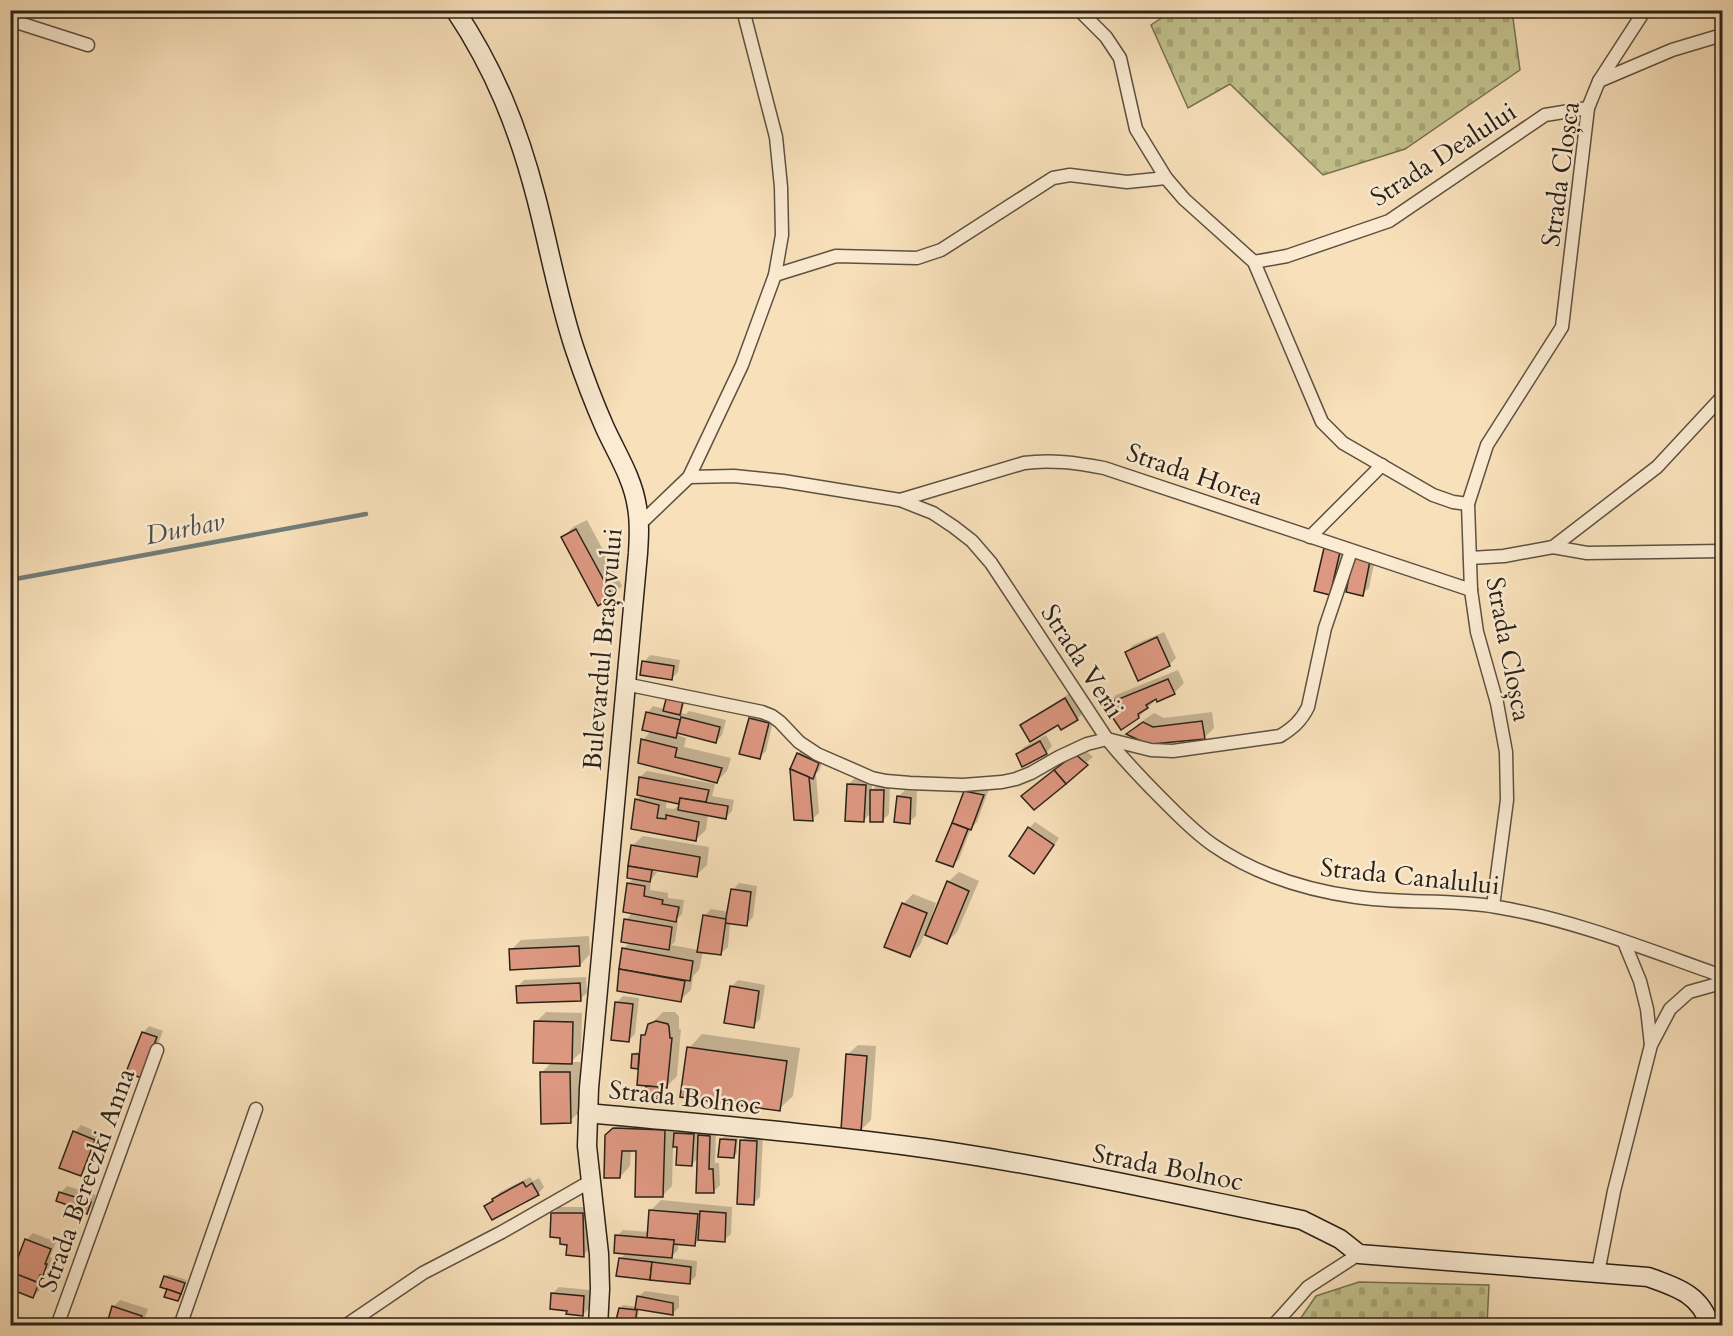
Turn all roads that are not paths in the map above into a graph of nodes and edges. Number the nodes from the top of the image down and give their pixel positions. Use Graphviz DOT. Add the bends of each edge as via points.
graph roads {
  1 [pos="455,10"];
  2 [pos="743,10"];
  3 [pos="1079,10"];
  4 [pos="1647,10"];
  5 [pos="10,20"];
  6 [pos="1722,35"];
  7 [pos="88,45"];
  8 [pos="1599,81"];
  9 [pos="1588,108"];
  10 [pos="1166,178"];
  11 [pos="1254,262"];
  12 [pos="775,275"];
  13 [pos="1722,397"];
  14 [pos="1382,465"];
  15 [pos="689,477"];
  16 [pos="900,500"];
  17 [pos="1468,504"];
  18 [pos="640,524"];
  19 [pos="1310,537"];
  20 [pos="1553,547"];
  21 [pos="1351,550"];
  22 [pos="1722,551"];
  23 [pos="1470,558"];
  24 [pos="1471,590"];
  25 [pos="625,684"];
  26 [pos="1107,739"];
  27 [pos="1493,906"];
  28 [pos="1624,942"];
  29 [pos="1722,976"];
  30 [pos="1722,985"];
  31 [pos="1651,1045"];
  32 [pos="157,1050"];
  33 [pos="256,1109"];
  34 [pos="588,1113"];
  35 [pos="591,1181"];
  36 [pos="1359,1254"];
  37 [pos="1598,1273"];
  38 [pos="57,1326"];
  39 [pos="180,1326"];
  40 [pos="345,1326"];
  41 [pos="598,1326"];
  42 [pos="1273,1326"];
  43 [pos="1710,1326"];
  1 -- 18 [label="main road, Bulevardul Brașovului" via="491,70 509,112 536,198 573,344 632,486"];
  2 -- 12 [label="street" via="776,137 782,235"];
  3 -- 10 [label="street" via="1120,58 1136,129"];
  4 -- 8 [label="street, Strada Cloșca"];
  5 -- 7 [label="street"];
  6 -- 8 [label="street" via="1672,50"];
  8 -- 9 [label="street, Strada Cloșca"];
  9 -- 11 [label="street, Strada Dealului" via="1545,114 1389,220 1287,256"];
  9 -- 17 [label="street, Strada Cloșca" via="1562,327 1487,445"];
  10 -- 11 [label="street"];
  10 -- 12 [label="street" via="1127,182 1070,175 1053,178 941,250 917,258 836,256"];
  11 -- 14 [label="street" via="1322,422 1342,443"];
  12 -- 15 [label="street" via="742,365"];
  13 -- 20 [label="street" via="1657,467"];
  14 -- 17 [label="street" via="1433,495"];
  14 -- 19 [label="street"];
  15 -- 16 [label="street, Strada Verii" via="783,480"];
  15 -- 18 [label="street"];
  16 -- 19 [label="street, Strada Horea" via="1024,463 1066,461 1104,468"];
  16 -- 26 [label="street, Strada Verii" via="933,513 954,527 991,562"];
  17 -- 23 [label="street, Strada Cloșca"];
  18 -- 25 [label="main road, Bulevardul Brașovului"];
  19 -- 21 [label="street, Strada Horea"];
  20 -- 22 [label="street" via="1587,554"];
  20 -- 23 [label="street"];
  21 -- 24 [label="street, Strada Horea"];
  21 -- 26 [label="street, Strada Verii" via="1325,628 1308,707 1292,728 1280,736 1173,750 1151,750"];
  23 -- 24 [label="street, Strada Cloșca"];
  24 -- 27 [label="street, Strada Cloșca" via="1477,632 1506,752 1507,800"];
  25 -- 26 [label="street" via="772,716 817,754 857,773 886,781 963,785 1002,782"];
  25 -- 34 [label="main road, Bulevardul Brașovului"];
  26 -- 27 [label="street, Strada Canalului" via="1180,817 1213,845 1260,872 1308,888 1358,898"];
  27 -- 28 [label="street, Strada Canalului" via="1539,914"];
  28 -- 29 [label="street, Strada Canalului"];
  28 -- 31 [label="street" via="1645,1000"];
  30 -- 31 [label="street" via="1689,992 1670,1009"];
  31 -- 37 [label="street"];
  32 -- 38 [label="street, Strada Bereczki Anna"];
  33 -- 39 [label="street"];
  34 -- 35 [label="main road, Bulevardul Brașovului"];
  34 -- 36 [label="main road, Strada Bolnoc" via="931,1149 1039,1167 1302,1220 1340,1239"];
  35 -- 40 [label="street" via="423,1273"];
  35 -- 41 [label="main road, Bulevardul Brașovului" via="599,1254"];
  36 -- 37 [label="main road"];
  36 -- 42 [label="street" via="1308,1287"];
  37 -- 43 [label="main road" via="1648,1276 1679,1288 1694,1298"];
}
